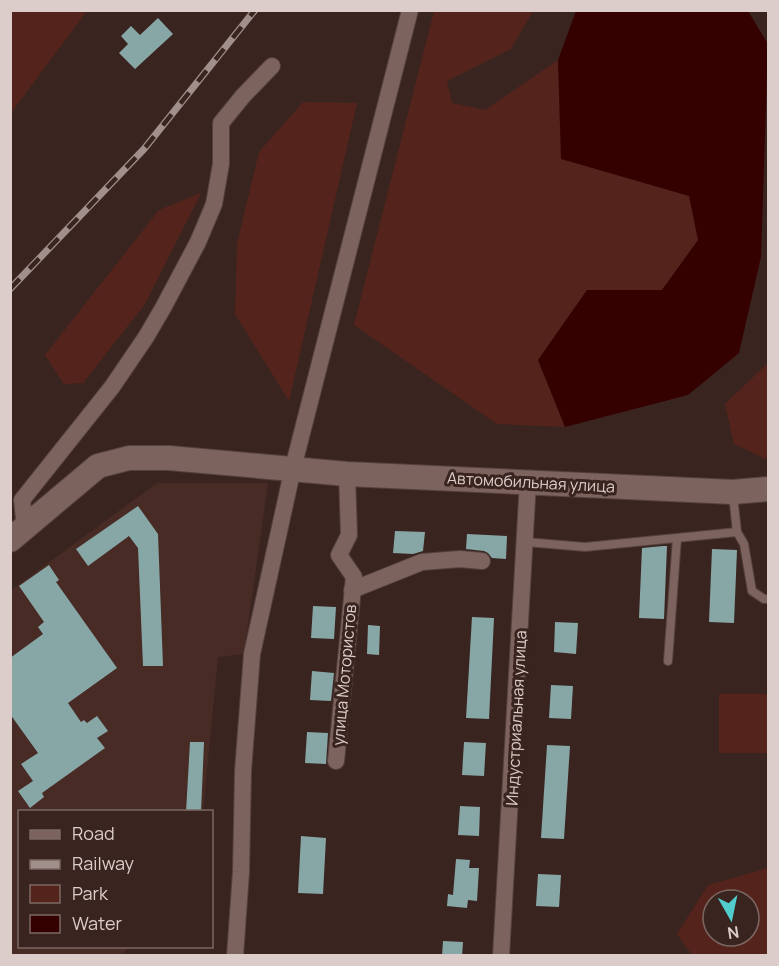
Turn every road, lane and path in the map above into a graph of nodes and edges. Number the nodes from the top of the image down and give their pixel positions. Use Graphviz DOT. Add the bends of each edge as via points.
graph roads {
  1 [pos="410,10"];
  2 [pos="272,66"];
  3 [pos="293,468"];
  4 [pos="347,474"];
  5 [pos="528,481"];
  6 [pos="768,489"];
  7 [pos="733,492"];
  8 [pos="736,532"];
  9 [pos="18,534"];
  10 [pos="677,538"];
  11 [pos="526,543"];
  12 [pos="482,561"];
  13 [pos="352,590"];
  14 [pos="768,599"];
  15 [pos="668,661"];
  16 [pos="336,760"];
  17 [pos="235,956"];
  18 [pos="501,956"];
  1 -- 3 [label="street"];
  2 -- 9 [label="street" via="221,123 221,164 214,204 198,242 146,337 112,387 22,500"];
  3 -- 4 [label="street, Автомобильная улица"];
  3 -- 9 [label="street, Автомобильная улица" via="129,458 98,466"];
  3 -- 17 [label="street" via="252,654"];
  4 -- 5 [label="street, Автомобильная улица"];
  4 -- 13 [label="street, улица Мотористов" via="349,534 339,555 354,577"];
  5 -- 7 [label="street, Автомобильная улица"];
  5 -- 11 [label="street, Индустриальная улица"];
  6 -- 7 [label="street, Автомобильная улица"];
  7 -- 8 [label="lane"];
  8 -- 10 [label="lane"];
  8 -- 14 [label="lane" via="744,544 752,591"];
  10 -- 11 [label="lane" via="585,547"];
  10 -- 15 [label="lane"];
  11 -- 18 [label="street, Индустриальная улица"];
  12 -- 13 [label="street, улица Мотористов" via="422,562"];
  13 -- 16 [label="street, улица Мотористов"];
}
